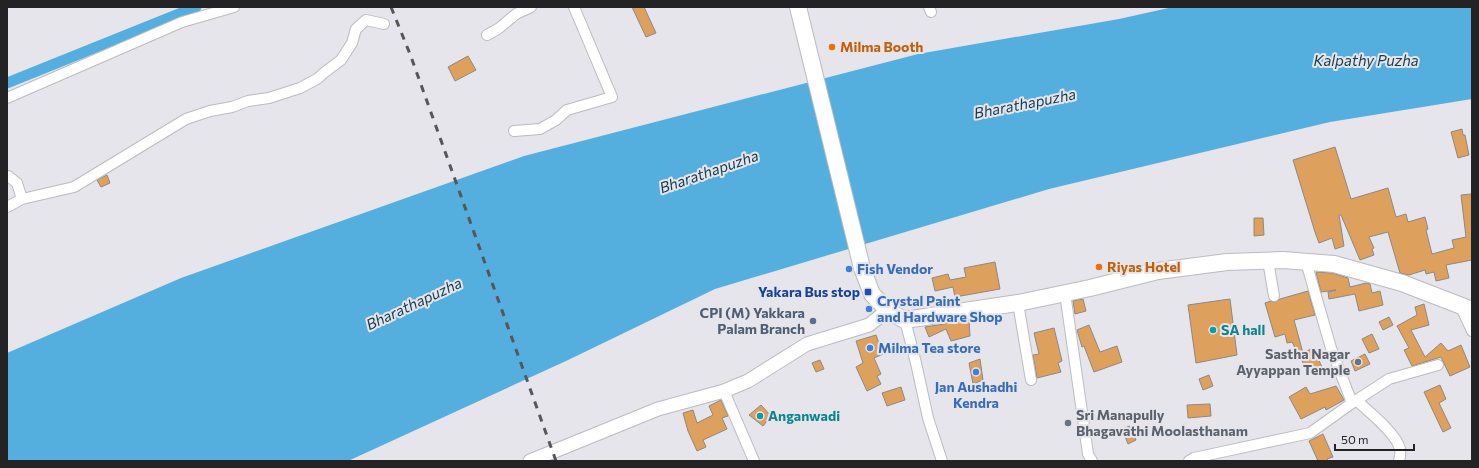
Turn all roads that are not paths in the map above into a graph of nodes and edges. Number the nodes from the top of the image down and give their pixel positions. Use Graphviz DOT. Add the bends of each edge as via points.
graph roads {
  1 [pos="234,7"];
  2 [pos="531,7"];
  3 [pos="574,7"];
  4 [pos="798,7"];
  5 [pos="384,24"];
  6 [pos="487,35"];
  7 [pos="7,98"];
  8 [pos="514,131"];
  9 [pos="8,176"];
  10 [pos="22,199"];
  11 [pos="7,207"];
  12 [pos="1268,261"];
  13 [pos="1306,262"];
  14 [pos="1066,293"];
  15 [pos="1274,296"];
  16 [pos="1018,303"];
  17 [pos="1466,307"];
  18 [pos="888,310"];
  19 [pos="904,320"];
  20 [pos="1472,331"];
  21 [pos="1438,364"];
  22 [pos="1031,380"];
  23 [pos="724,391"];
  24 [pos="1354,402"];
  25 [pos="530,461"];
  26 [pos="754,461"];
  27 [pos="942,461"];
  28 [pos="1092,461"];
  29 [pos="1189,461"];
  30 [pos="1399,461"];
  1 -- 7 [label="street" via="182,22"];
  2 -- 6 [label="street" via="516,14 498,30"];
  3 -- 8 [label="street" via="612,97 567,110 540,129"];
  4 -- 18 [label="main road" via="862,268 872,294"];
  5 -- 10 [label="street" via="366,20 356,30 352,43 341,60 317,79 300,88 270,98 248,101 232,108 210,110 186,119 74,187"];
  9 -- 10 [label="street" via="17,184"];
  10 -- 11 [label="street"];
  12 -- 13 [label="main road"];
  12 -- 14 [label="main road" via="1227,262 1158,271"];
  12 -- 15 [label="street"];
  13 -- 17 [label="main road" via="1334,264 1402,283"];
  13 -- 24 [label="street" via="1331,348"];
  14 -- 16 [label="main road"];
  14 -- 28 [label="street" via="1088,454"];
  16 -- 19 [label="main road"];
  16 -- 22 [label="street"];
  17 -- 20 [label="street"];
  18 -- 19 [label="main road"];
  18 -- 23 [label="street" via="868,325 807,344 748,381"];
  19 -- 27 [label="street" via="928,418"];
  21 -- 24 [label="street" via="1389,379"];
  23 -- 25 [label="street" via="658,409"];
  23 -- 26 [label="street"];
  24 -- 29 [label="street" via="1310,433"];
  24 -- 30 [label="street" via="1376,418 1393,437 1400,448"];
}
